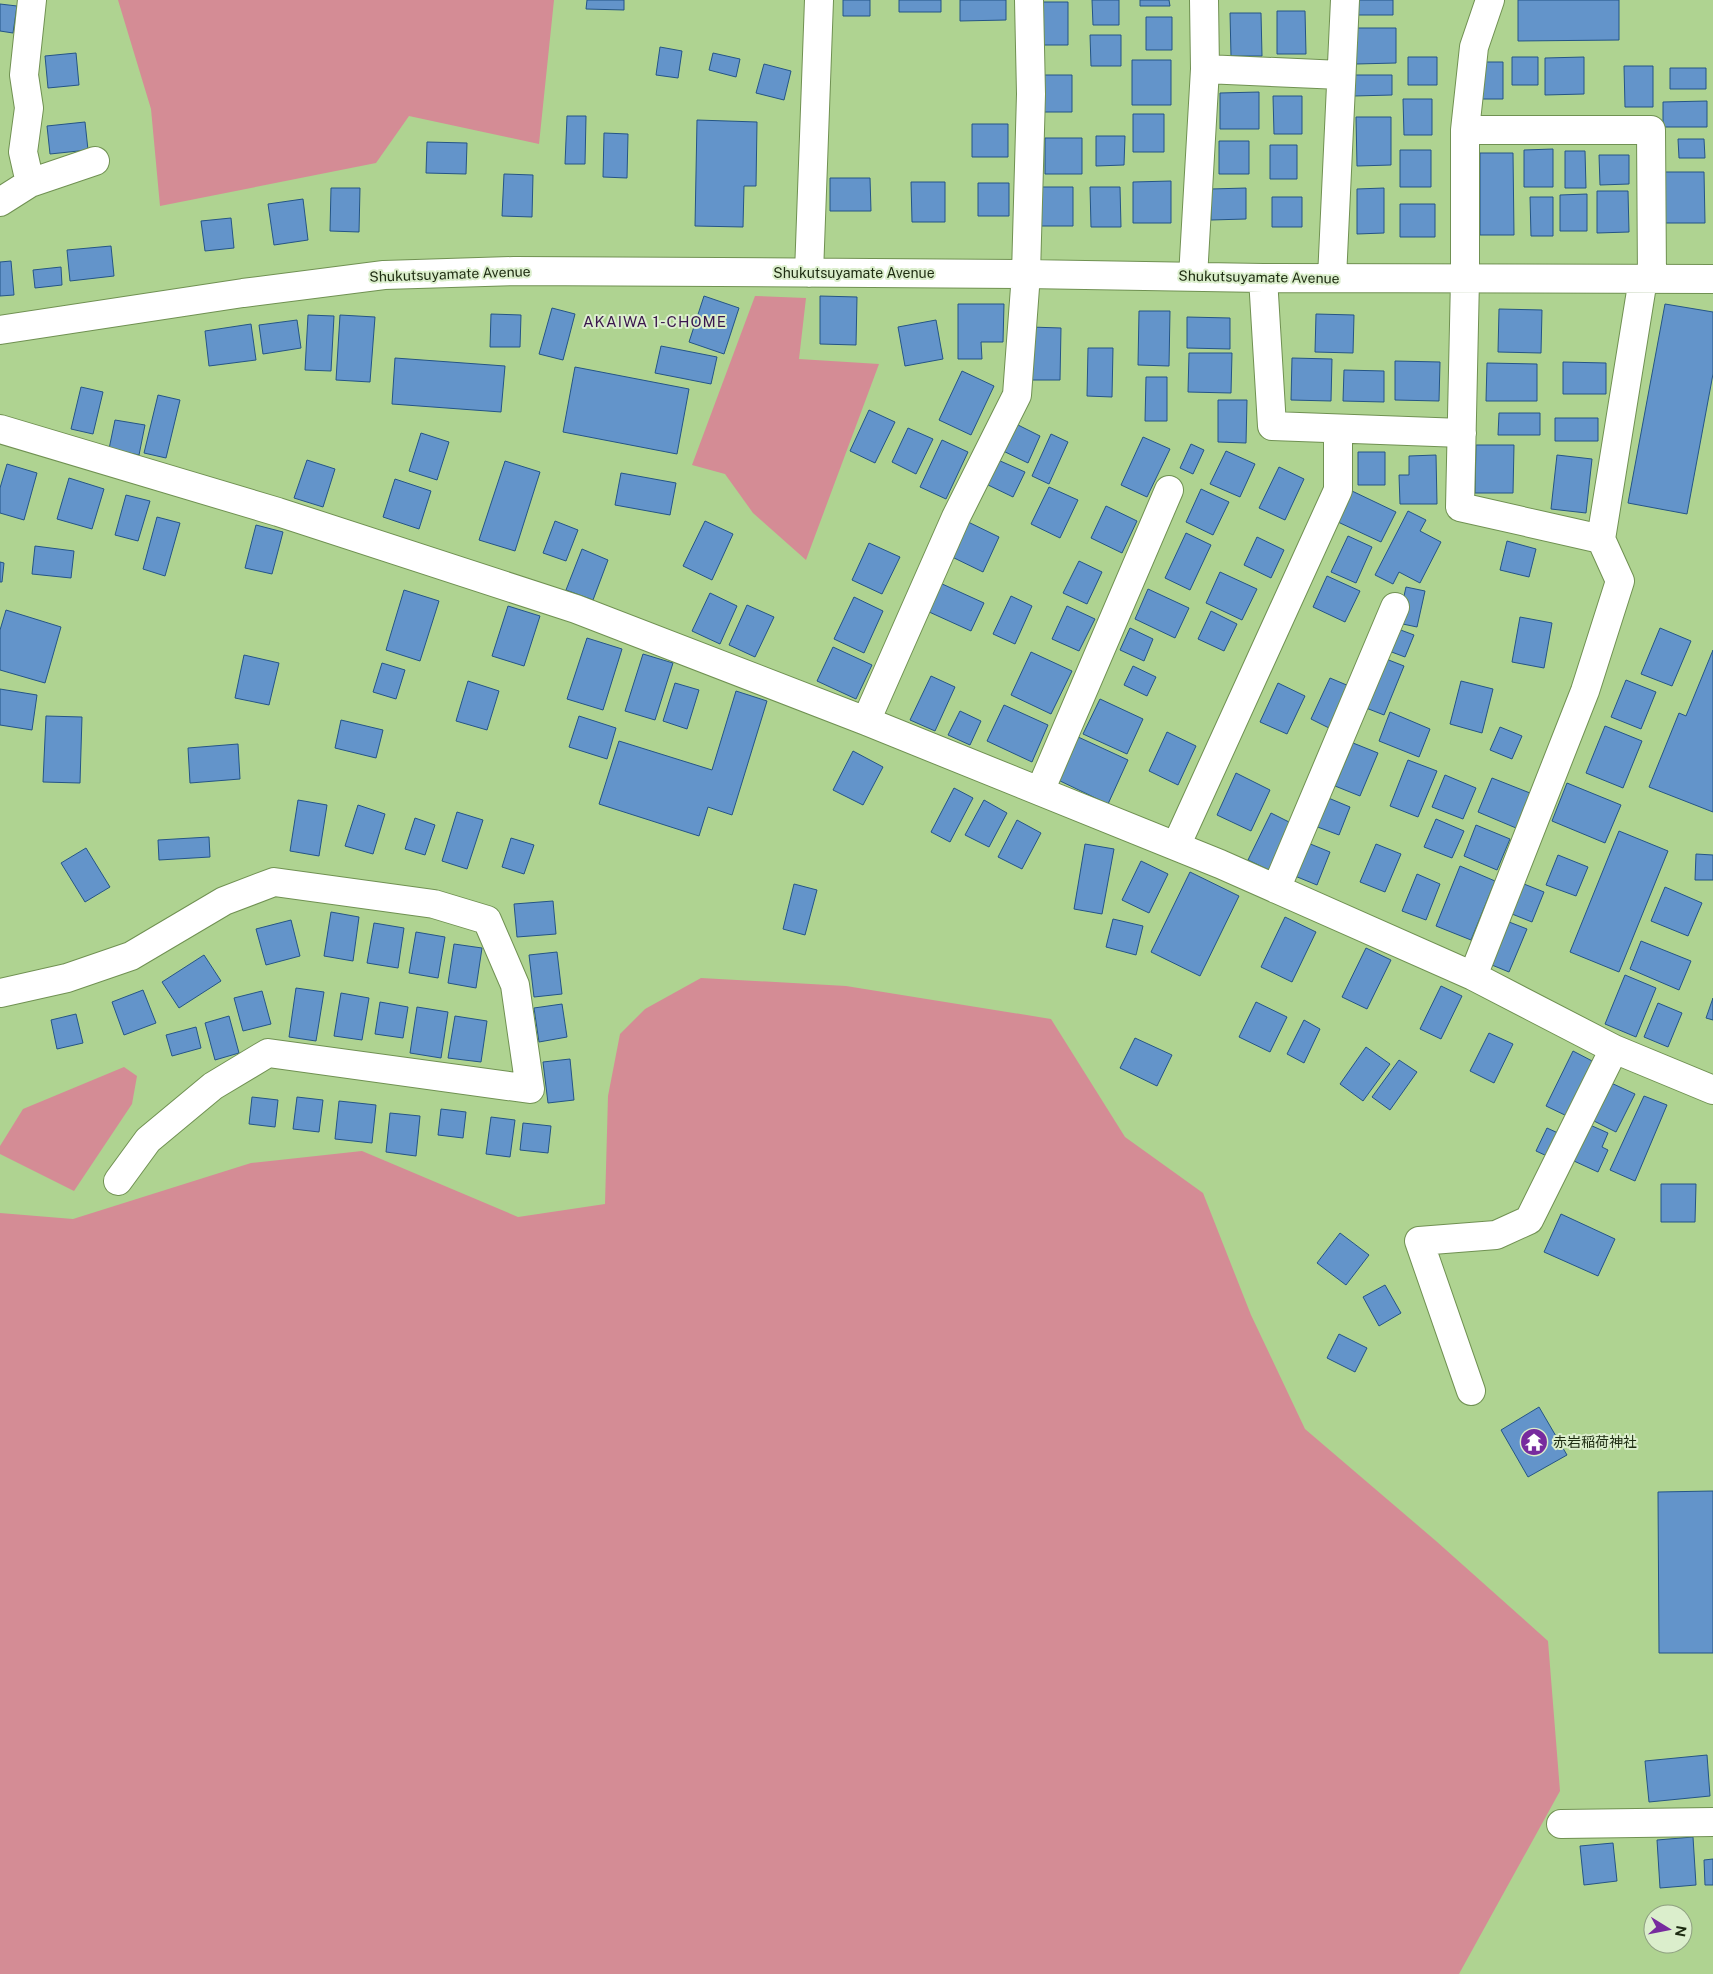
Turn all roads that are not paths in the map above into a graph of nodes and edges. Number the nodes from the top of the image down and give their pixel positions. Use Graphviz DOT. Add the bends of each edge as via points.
graph roads {
  1 [pos="32,0"];
  2 [pos="820,0"];
  3 [pos="1029,0"];
  4 [pos="1204,0"];
  5 [pos="1345,0"];
  6 [pos="1490,0"];
  7 [pos="1204,69"];
  8 [pos="1341,75"];
  9 [pos="1465,130"];
  10 [pos="95,161"];
  11 [pos="30,183"];
  12 [pos="0,202"];
  13 [pos="809,273"];
  14 [pos="1026,274"];
  15 [pos="1193,277"];
  16 [pos="1263,278"];
  17 [pos="1332,278"];
  18 [pos="1465,279"];
  19 [pos="1648,279"];
  20 [pos="1713,279"];
  21 [pos="0,330"];
  22 [pos="0,429"];
  23 [pos="1338,429"];
  24 [pos="1462,433"];
  25 [pos="1169,490"];
  26 [pos="1601,539"];
  27 [pos="1394,606"];
  28 [pos="866,721"];
  29 [pos="1040,791"];
  30 [pos="1176,846"];
  31 [pos="1276,889"];
  32 [pos="1473,976"];
  33 [pos="0,993"];
  34 [pos="1614,1049"];
  35 [pos="1713,1090"];
  36 [pos="118,1181"];
  37 [pos="1471,1391"];
  38 [pos="1713,1822"];
  39 [pos="1562,1824"];
  1 -- 11 [label="street" via="24,74 29,108 23,152"];
  2 -- 13 [label="street"];
  3 -- 14 [label="street" via="1031,94"];
  4 -- 7 [label="street"];
  5 -- 8 [label="street"];
  6 -- 9 [label="street" via="1474,47"];
  7 -- 8 [label="street"];
  7 -- 15 [label="street"];
  8 -- 17 [label="street"];
  9 -- 18 [label="street"];
  9 -- 19 [label="street" via="1651,130"];
  10 -- 11 [label="street"];
  11 -- 12 [label="street"];
  13 -- 14 [label="street, Shukutsuyamate Avenue"];
  13 -- 21 [label="street, Shukutsuyamate Avenue" via="384,274"];
  14 -- 15 [label="street, Shukutsuyamate Avenue"];
  14 -- 28 [label="street" via="1017,395 956,517"];
  15 -- 16 [label="street, Shukutsuyamate Avenue"];
  16 -- 17 [label="street, Shukutsuyamate Avenue"];
  16 -- 23 [label="street" via="1272,426"];
  17 -- 18 [label="street, Shukutsuyamate Avenue"];
  18 -- 19 [label="street, Shukutsuyamate Avenue"];
  18 -- 24 [label="street"];
  19 -- 20 [label="street, Shukutsuyamate Avenue"];
  19 -- 26 [label="street"];
  22 -- 28 [label="street" via="278,512 567,606"];
  23 -- 24 [label="street"];
  23 -- 30 [label="street" via="1338,490"];
  24 -- 26 [label="street" via="1460,507"];
  25 -- 29 [label="street"];
  26 -- 32 [label="street" via="1620,581 1585,691"];
  27 -- 31 [label="street"];
  28 -- 29 [label="street"];
  29 -- 30 [label="street"];
  30 -- 31 [label="street"];
  31 -- 32 [label="street"];
  32 -- 34 [label="street"];
  33 -- 36 [label="street" via="67,978 131,956 224,901 274,882 434,904 487,920 515,985 530,1089 268,1053 213,1086 148,1140"];
  34 -- 35 [label="street"];
  34 -- 37 [label="street" via="1529,1220 1496,1235 1419,1242"];
  38 -- 39 [label="street"];
}
